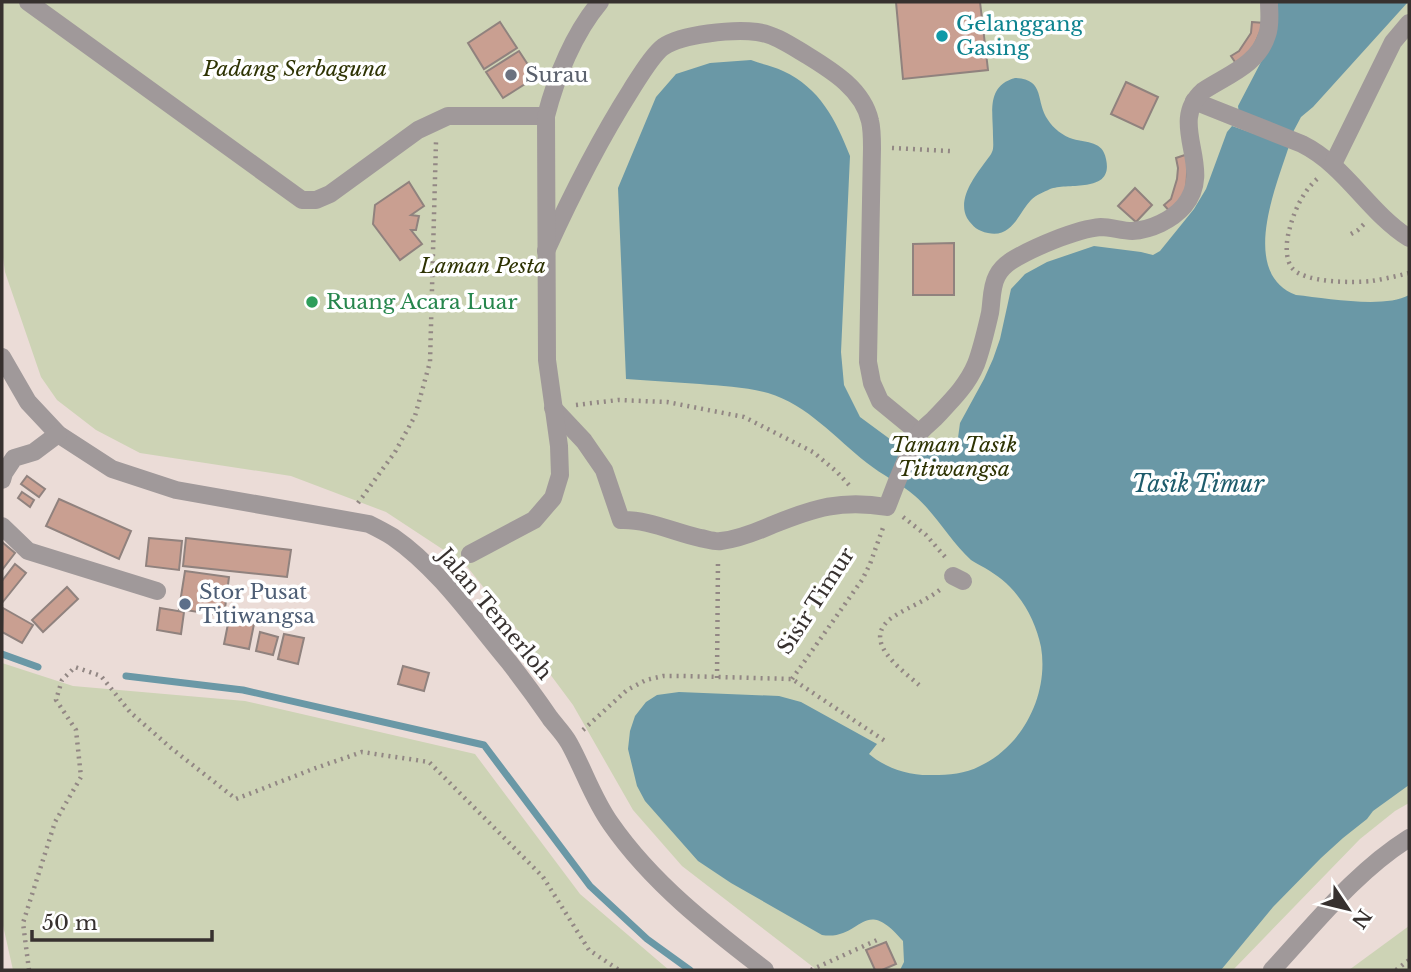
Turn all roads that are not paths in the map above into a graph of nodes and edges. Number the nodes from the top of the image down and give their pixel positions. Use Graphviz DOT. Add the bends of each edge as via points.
graph roads {
  1 [pos="29,2"];
  2 [pos="600,2"];
  3 [pos="1269,2"];
  4 [pos="1409,23"];
  5 [pos="1194,101"];
  6 [pos="546,116"];
  7 [pos="1333,164"];
  8 [pos="1409,238"];
  9 [pos="546,251"];
  10 [pos="2,357"];
  11 [pos="553,408"];
  12 [pos="919,433"];
  13 [pos="58,434"];
  14 [pos="2,480"];
  15 [pos="2,526"];
  16 [pos="470,554"];
  17 [pos="157,591"];
  18 [pos="1409,838"];
  19 [pos="765,970"];
  20 [pos="1272,970"];
  1 -- 6 [label="street" via="302,200 330,194 418,130 447,116"];
  2 -- 6 [label="street" via="574,41"];
  3 -- 5 [label="street" via="1267,35 1256,54"];
  4 -- 7 [label="street" via="1393,42"];
  5 -- 7 [label="street" via="1303,144"];
  5 -- 12 [label="street" via="1188,121 1196,175 1184,205 1173,217 1143,230 1100,228 1070,235 1001,269 969,379"];
  6 -- 9 [label="street"];
  7 -- 8 [label="street"];
  9 -- 11 [label="street" via="547,360"];
  9 -- 12 [label="street" via="574,188 616,113 662,48 690,36 729,31 758,32 785,42 847,83 863,100 873,148 868,362 880,401"];
  10 -- 13 [label="street, Jalan Temerloh" via="28,402"];
  11 -- 12 [label="street" via="604,470 621,520 718,542 813,510 847,503 887,507"];
  11 -- 16 [label="street" via="560,475 552,498 534,520"];
  13 -- 14 [label="street" via="34,452 15,458"];
  13 -- 19 [label="street, Jalan Temerloh" via="112,469 176,490 373,516 443,583 531,690 568,742 611,824 660,883"];
  15 -- 17 [label="street" via="28,551"];
  18 -- 20 [label="street" via="1359,877"];
}
